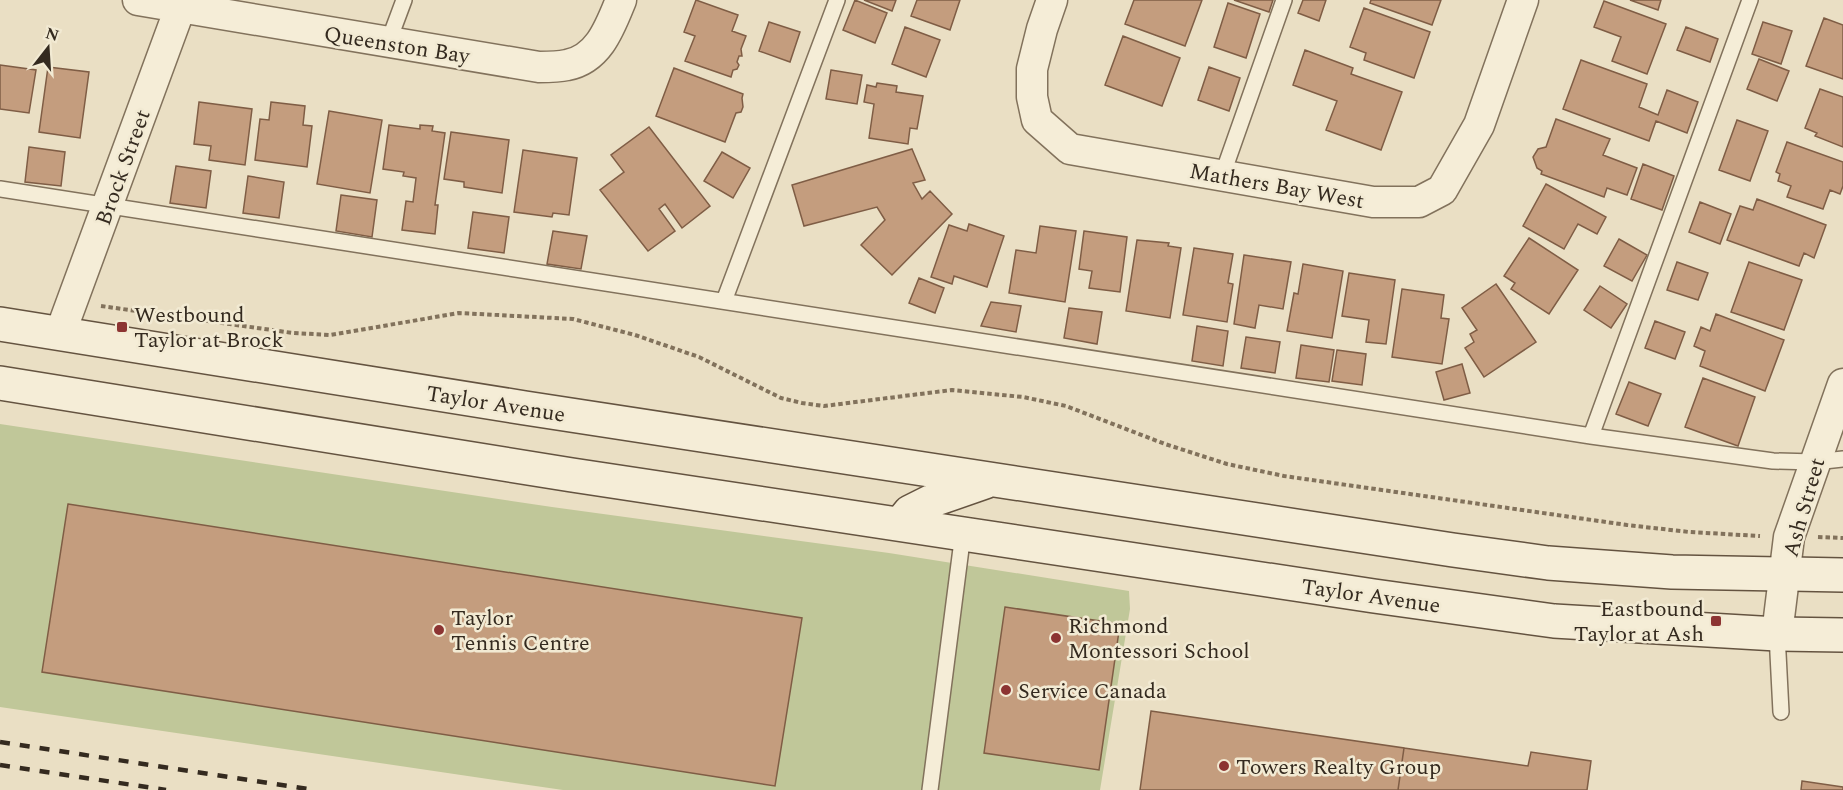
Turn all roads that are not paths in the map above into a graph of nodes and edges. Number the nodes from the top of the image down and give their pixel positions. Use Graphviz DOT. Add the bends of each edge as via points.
graph roads {
  1 [pos="138,0"];
  2 [pos="404,0"];
  3 [pos="621,0"];
  4 [pos="837,0"];
  5 [pos="1052,0"];
  6 [pos="1284,0"];
  7 [pos="1523,0"];
  8 [pos="1750,0"];
  9 [pos="182,4"];
  10 [pos="388,43"];
  11 [pos="1222,176"];
  12 [pos="0,189"];
  13 [pos="107,207"];
  14 [pos="724,301"];
  15 [pos="0,324"];
  16 [pos="60,334"];
  17 [pos="0,383"];
  18 [pos="1843,384"];
  19 [pos="1591,436"];
  20 [pos="1829,460"];
  21 [pos="993,480"];
  22 [pos="902,523"];
  23 [pos="963,533"];
  24 [pos="1785,574"];
  25 [pos="1843,575"];
  26 [pos="1777,634"];
  27 [pos="1843,635"];
  28 [pos="1781,712"];
  29 [pos="930,790"];
  1 -- 9 [label="street, Queenston Bay"];
  2 -- 10 [label="lane"];
  3 -- 10 [label="street, Queenston Bay" via="594,53 569,65 539,67"];
  4 -- 14 [label="lane"];
  5 -- 11 [label="street, Mathers Bay West" via="1032,69 1037,120 1070,149"];
  6 -- 11 [label="lane"];
  7 -- 11 [label="street, Mathers Bay West" via="1479,125 1442,190 1419,202 1373,202"];
  8 -- 19 [label="lane"];
  9 -- 10 [label="street, Queenston Bay"];
  9 -- 13 [label="street, Brock Street"];
  12 -- 13 [label="lane"];
  13 -- 14 [label="lane"];
  13 -- 16 [label="street, Brock Street"];
  14 -- 19 [label="lane"];
  15 -- 16 [label="main road, Taylor Avenue"];
  16 -- 21 [label="main road, Taylor Avenue"];
  17 -- 22 [label="main road, Taylor Avenue" via="560,473"];
  18 -- 20 [label="street, Ash Street"];
  19 -- 20 [label="lane" via="1773,461"];
  20 -- 24 [label="street, Ash Street" via="1789,537"];
  21 -- 22 [label="main road, Taylor Avenue" via="936,499 910,512"];
  21 -- 24 [label="main road, Taylor Avenue" via="1548,563 1672,572"];
  22 -- 23 [label="main road, Taylor Avenue"];
  23 -- 26 [label="main road, Taylor Avenue" via="1554,621"];
  23 -- 29 [label="lane"];
  24 -- 25 [label="main road, Taylor Avenue"];
  24 -- 26 [label="street, Ash Street"];
  26 -- 27 [label="main road, Taylor Avenue"];
  26 -- 28 [label="lane"];
}
